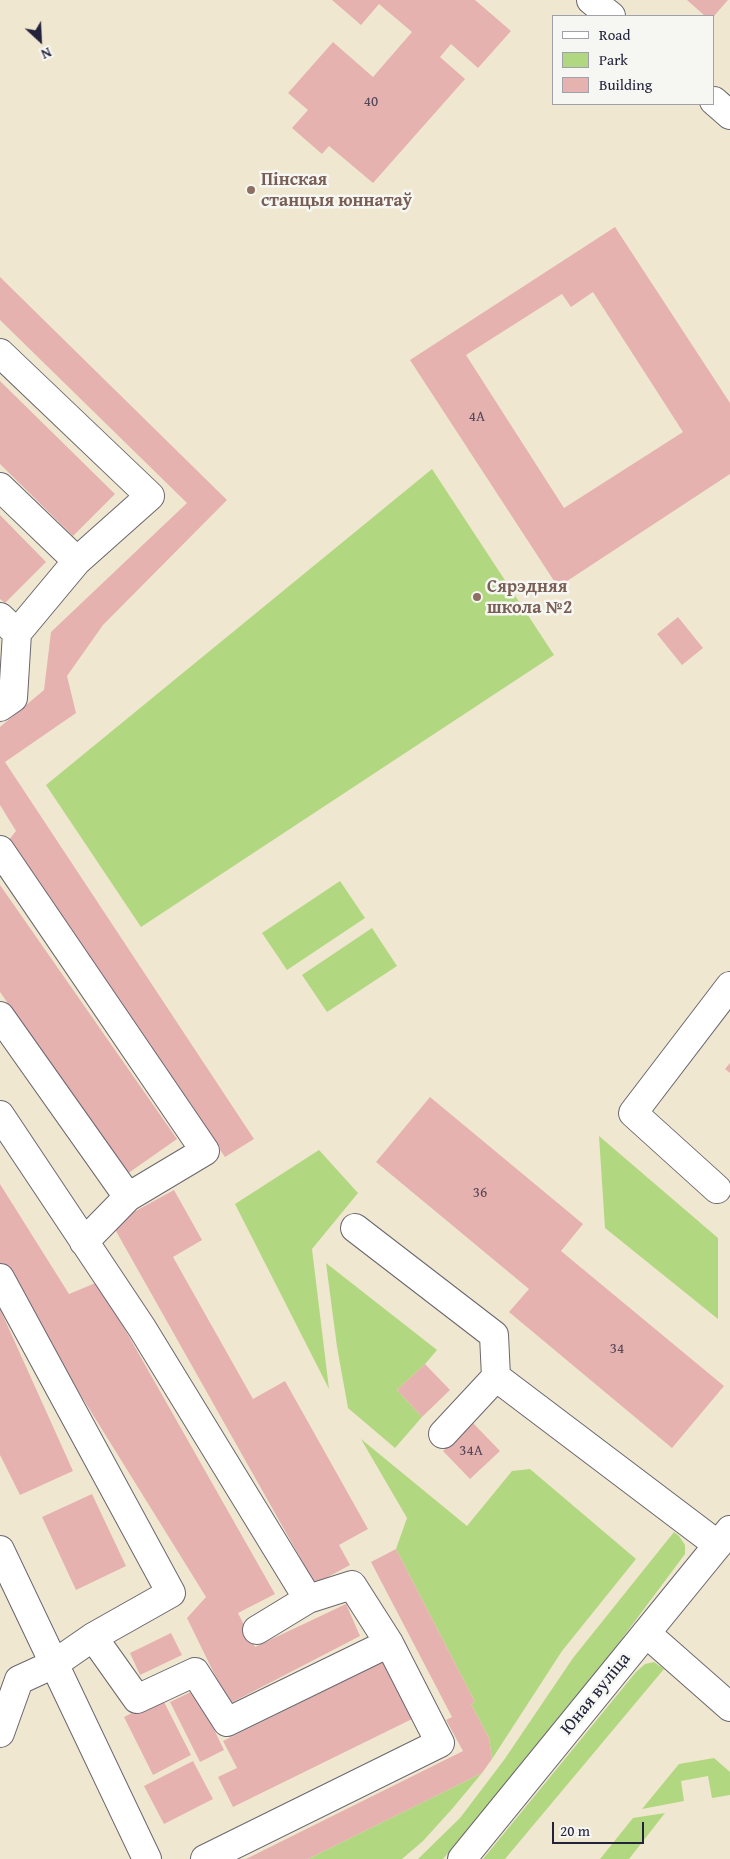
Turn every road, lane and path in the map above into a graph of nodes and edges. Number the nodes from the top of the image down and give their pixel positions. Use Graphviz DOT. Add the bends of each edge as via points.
graph roads {
  1 [pos="715,102"];
  2 [pos="730,115"];
  3 [pos="0,353"];
  4 [pos="0,487"];
  5 [pos="77,561"];
  6 [pos="8,625"];
  7 [pos="0,707"];
  8 [pos="0,850"];
  9 [pos="730,986"];
  10 [pos="0,1016"];
  11 [pos="0,1115"];
  12 [pos="717,1188"];
  13 [pos="128,1197"];
  14 [pos="355,1228"];
  15 [pos="84,1242"];
  16 [pos="0,1278"];
  17 [pos="496,1377"];
  18 [pos="443,1434"];
  19 [pos="724,1537"];
  20 [pos="0,1550"];
  21 [pos="308,1599"];
  22 [pos="257,1630"];
  23 [pos="646,1633"];
  24 [pos="93,1637"];
  25 [pos="389,1644"];
  26 [pos="54,1664"];
  27 [pos="730,1708"];
  28 [pos="0,1734"];
  29 [pos="147,1859"];
  30 [pos="205,1859"];
  31 [pos="462,1859"];
  1 -- 2 [label="street"];
  3 -- 5 [label="street" via="150,496"];
  4 -- 5 [label="street"];
  5 -- 6 [label="street"];
  6 -- 7 [label="street" via="13,698"];
  8 -- 13 [label="street" via="205,1151"];
  9 -- 12 [label="street" via="633,1113"];
  10 -- 13 [label="street"];
  11 -- 15 [label="street"];
  13 -- 15 [label="street"];
  14 -- 17 [label="street" via="494,1335"];
  15 -- 21 [label="street" via="142,1328"];
  16 -- 24 [label="street" via="171,1593"];
  17 -- 18 [label="street"];
  17 -- 19 [label="street"];
  19 -- 23 [label="street, Юная вуліца"];
  20 -- 26 [label="street"];
  21 -- 22 [label="street"];
  21 -- 25 [label="street" via="352,1585"];
  23 -- 27 [label="street"];
  23 -- 31 [label="street, Юная вуліца"];
  24 -- 25 [label="street" via="137,1700 195,1672 227,1722"];
  24 -- 26 [label="street"];
  25 -- 30 [label="street" via="440,1744"];
  26 -- 28 [label="street" via="19,1680"];
  26 -- 29 [label="street"];
}
